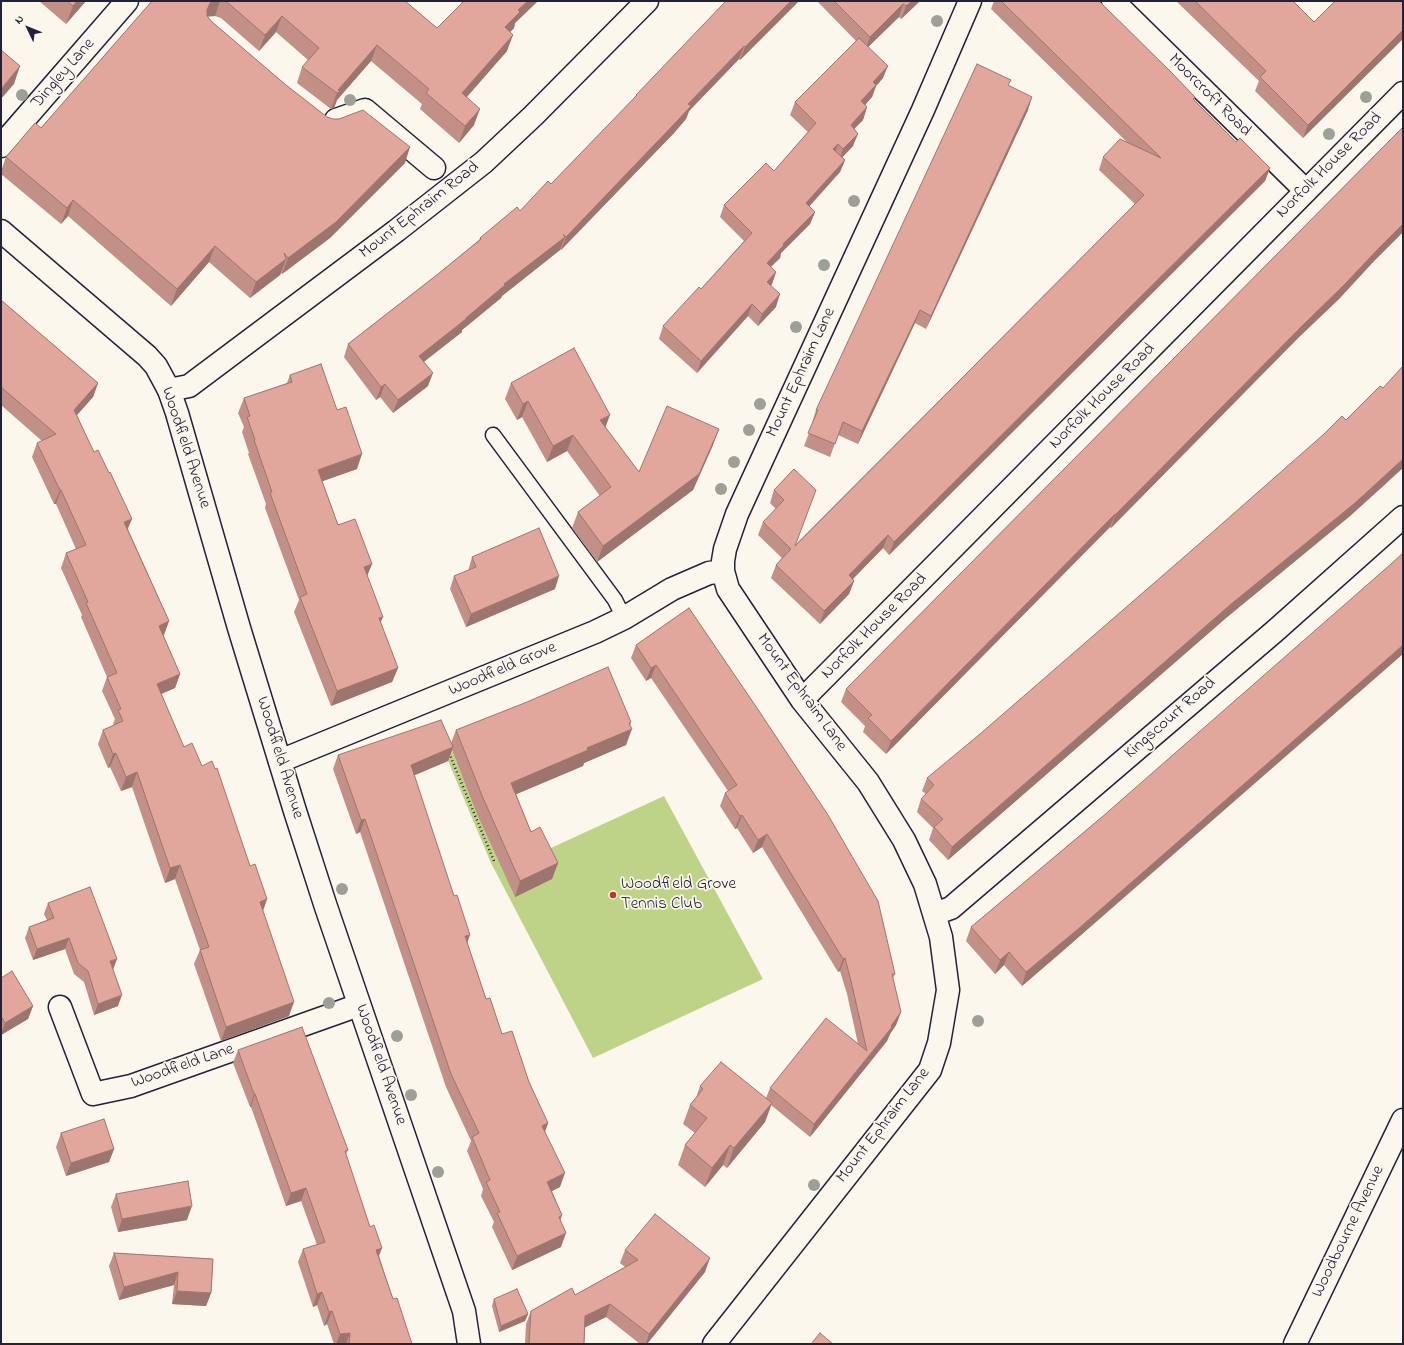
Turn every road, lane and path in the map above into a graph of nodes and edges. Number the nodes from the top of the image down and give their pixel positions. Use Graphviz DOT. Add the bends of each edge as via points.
graph roads {
  1 [pos="127,1"];
  2 [pos="647,1"];
  3 [pos="970,1"];
  4 [pos="1113,1"];
  5 [pos="1403,93"];
  6 [pos="317,114"];
  7 [pos="1,146"];
  8 [pos="434,168"];
  9 [pos="1306,191"];
  10 [pos="1,231"];
  11 [pos="169,390"];
  12 [pos="493,435"];
  13 [pos="1403,517"];
  14 [pos="723,571"];
  15 [pos="624,618"];
  16 [pos="802,700"];
  17 [pos="449,752"];
  18 [pos="280,761"];
  19 [pos="494,861"];
  20 [pos="934,914"];
  21 [pos="359,1005"];
  22 [pos="60,1007"];
  23 [pos="1403,1120"];
  24 [pos="469,1344"];
  25 [pos="714,1344"];
  26 [pos="1295,1344"];
  1 -- 7 [label="street, Dingley Lane"];
  2 -- 11 [label="street, Mount Ephraim Road" via="484,162 189,386"];
  3 -- 14 [label="street, Mount Ephraim Lane" via="920,118 737,514 724,549"];
  4 -- 9 [label="street, Moorcroft Road"];
  5 -- 9 [label="street, Norfolk House Road"];
  6 -- 8 [label="street" via="329,123 365,110"];
  9 -- 16 [label="street, Norfolk House Road"];
  10 -- 11 [label="street, Woodfield Avenue" via="147,356 156,366"];
  11 -- 18 [label="street, Woodfield Avenue"];
  12 -- 15 [label="lane" via="615,600"];
  13 -- 20 [label="street, Kingscourt Road" via="1275,631 951,908"];
  14 -- 15 [label="street, Woodfield Grove" via="709,573 672,589"];
  14 -- 16 [label="street, Mount Ephraim Lane" via="728,589"];
  15 -- 18 [label="street, Woodfield Grove"];
  16 -- 20 [label="street, Mount Ephraim Lane" via="868,782 896,827 925,884"];
  17 -- 19 [label="path"];
  18 -- 21 [label="street, Woodfield Avenue"];
  20 -- 25 [label="street, Mount Ephraim Lane" via="948,990 939,1043 930,1070"];
  21 -- 22 [label="street, Woodfield Lane" via="131,1086 92,1094"];
  21 -- 24 [label="street, Woodfield Avenue" via="464,1310"];
  23 -- 26 [label="street, Woodbourne Avenue"];
}
